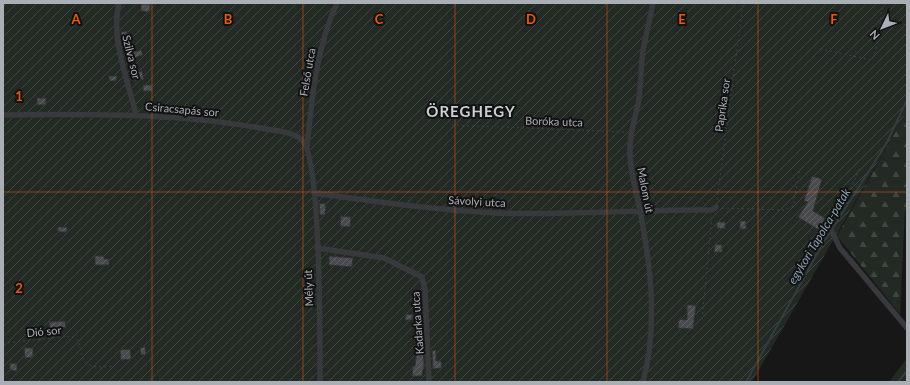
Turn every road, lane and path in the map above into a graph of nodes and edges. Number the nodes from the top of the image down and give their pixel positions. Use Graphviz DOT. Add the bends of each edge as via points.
graph roads {
  1 [pos="119,3"];
  2 [pos="337,3"];
  3 [pos="653,3"];
  4 [pos="742,3"];
  5 [pos="883,3"];
  6 [pos="820,49"];
  7 [pos="136,115"];
  8 [pos="3,116"];
  9 [pos="452,125"];
  10 [pos="630,132"];
  11 [pos="307,148"];
  12 [pos="860,167"];
  13 [pos="800,168"];
  14 [pos="314,193"];
  15 [pos="714,209"];
  16 [pos="640,211"];
  17 [pos="827,222"];
  18 [pos="831,228"];
  19 [pos="317,248"];
  20 [pos="702,319"];
  21 [pos="907,328"];
  22 [pos="3,342"];
  23 [pos="115,366"];
  24 [pos="320,382"];
  25 [pos="429,382"];
  26 [pos="643,382"];
  1 -- 7 [label="street, Szilva sor" via="115,23 117,37"];
  2 -- 11 [label="street, Felső utca" via="322,45 315,78"];
  3 -- 10 [label="street, Malom út" via="643,51 639,101"];
  4 -- 15 [label="path, Paprika sor"];
  5 -- 6 [label="path" via="876,50 872,60"];
  7 -- 8 [label="street, Csiracsapás sor"];
  7 -- 11 [label="street, Csiracsapás sor" via="246,126 290,134 300,139"];
  9 -- 10 [label="path, Boróka utca"];
  10 -- 16 [label="street, Malom út" via="633,183"];
  11 -- 14 [label="street"];
  12 -- 18 [label="path"];
  13 -- 15 [label="path" via="792,206 789,208"];
  14 -- 16 [label="street, Sávolyi utca" via="448,210 586,214"];
  14 -- 19 [label="street, Mély út"];
  15 -- 16 [label="street, Sávolyi utca"];
  15 -- 20 [label="path, Paprika sor"];
  16 -- 26 [label="street, Malom út" via="652,315 651,339"];
  17 -- 18 [label="street"];
  18 -- 21 [label="street" via="840,248"];
  19 -- 24 [label="street, Mély út"];
  19 -- 25 [label="street, Kadarka utca" via="384,258 422,277 425,290"];
  22 -- 23 [label="path, Dió sor" via="72,336 78,340 82,355 89,365"];
}
